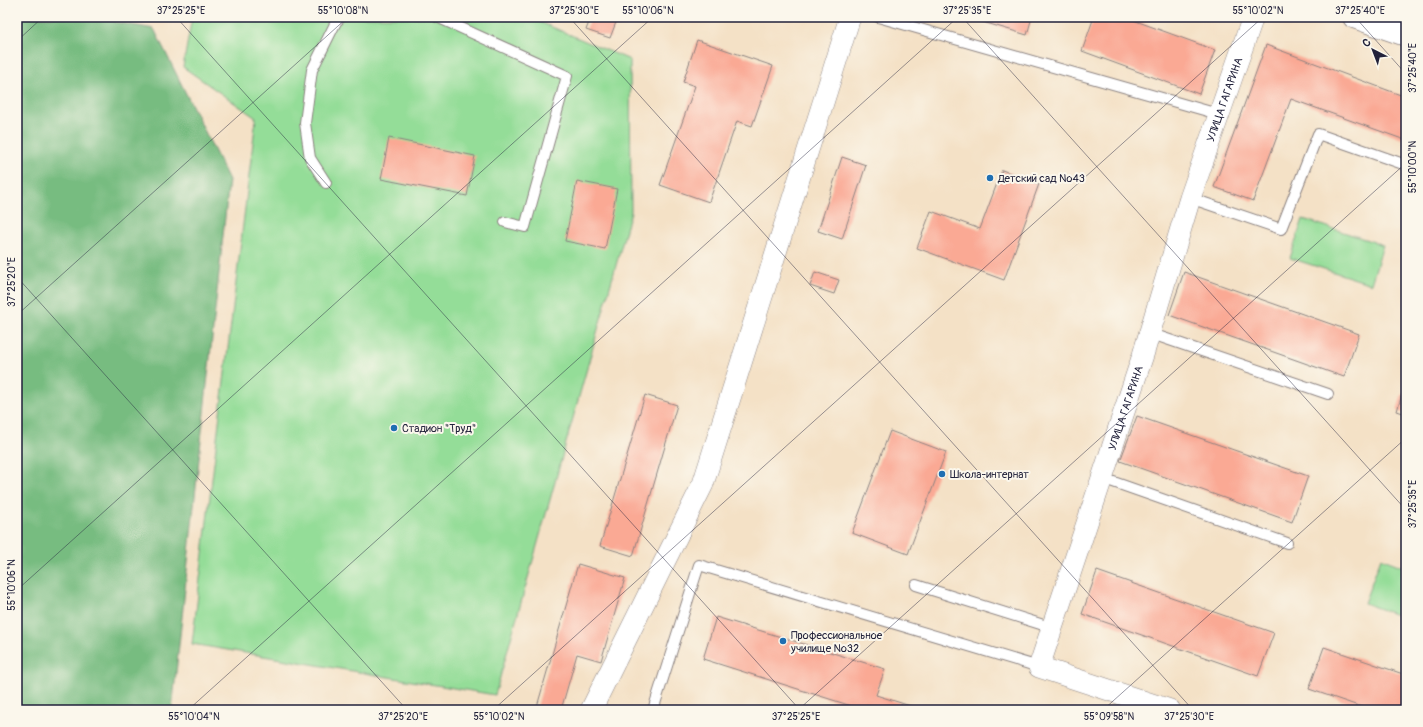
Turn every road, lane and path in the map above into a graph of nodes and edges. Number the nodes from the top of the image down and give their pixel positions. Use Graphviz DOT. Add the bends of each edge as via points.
graph roads {
  1 [pos="341,17"];
  2 [pos="437,17"];
  3 [pos="850,17"];
  4 [pos="878,17"];
  5 [pos="1253,17"];
  6 [pos="1354,17"];
  7 [pos="1406,35"];
  8 [pos="1218,114"];
  9 [pos="1406,166"];
  10 [pos="326,183"];
  11 [pos="1190,198"];
  12 [pos="504,222"];
  13 [pos="1149,333"];
  14 [pos="1328,394"];
  15 [pos="1102,478"];
  16 [pos="1287,543"];
  17 [pos="916,584"];
  18 [pos="1053,628"];
  19 [pos="1039,668"];
  20 [pos="1140,705"];
  21 [pos="591,710"];
  22 [pos="653,710"];
  23 [pos="1170,710"];
  1 -- 10 [label="lane" via="312,70 305,123 310,158"];
  2 -- 12 [label="lane" via="567,76 525,227"];
  3 -- 21 [label="street" via="703,484"];
  4 -- 8 [label="lane"];
  5 -- 8 [label="street, УЛИЦА ГАГАРИНА"];
  6 -- 7 [label="main road"];
  8 -- 11 [label="street, УЛИЦА ГАГАРИНА"];
  9 -- 11 [label="lane" via="1318,134 1281,229"];
  11 -- 13 [label="street, УЛИЦА ГАГАРИНА"];
  13 -- 14 [label="lane"];
  13 -- 15 [label="street, УЛИЦА ГАГАРИНА"];
  15 -- 16 [label="lane"];
  15 -- 18 [label="street, УЛИЦА ГАГАРИНА"];
  17 -- 18 [label="lane"];
  18 -- 19 [label="street, УЛИЦА ГАГАРИНА"];
  19 -- 20 [label="street"];
  19 -- 22 [label="lane" via="699,565"];
  20 -- 23 [label="street"];
}
